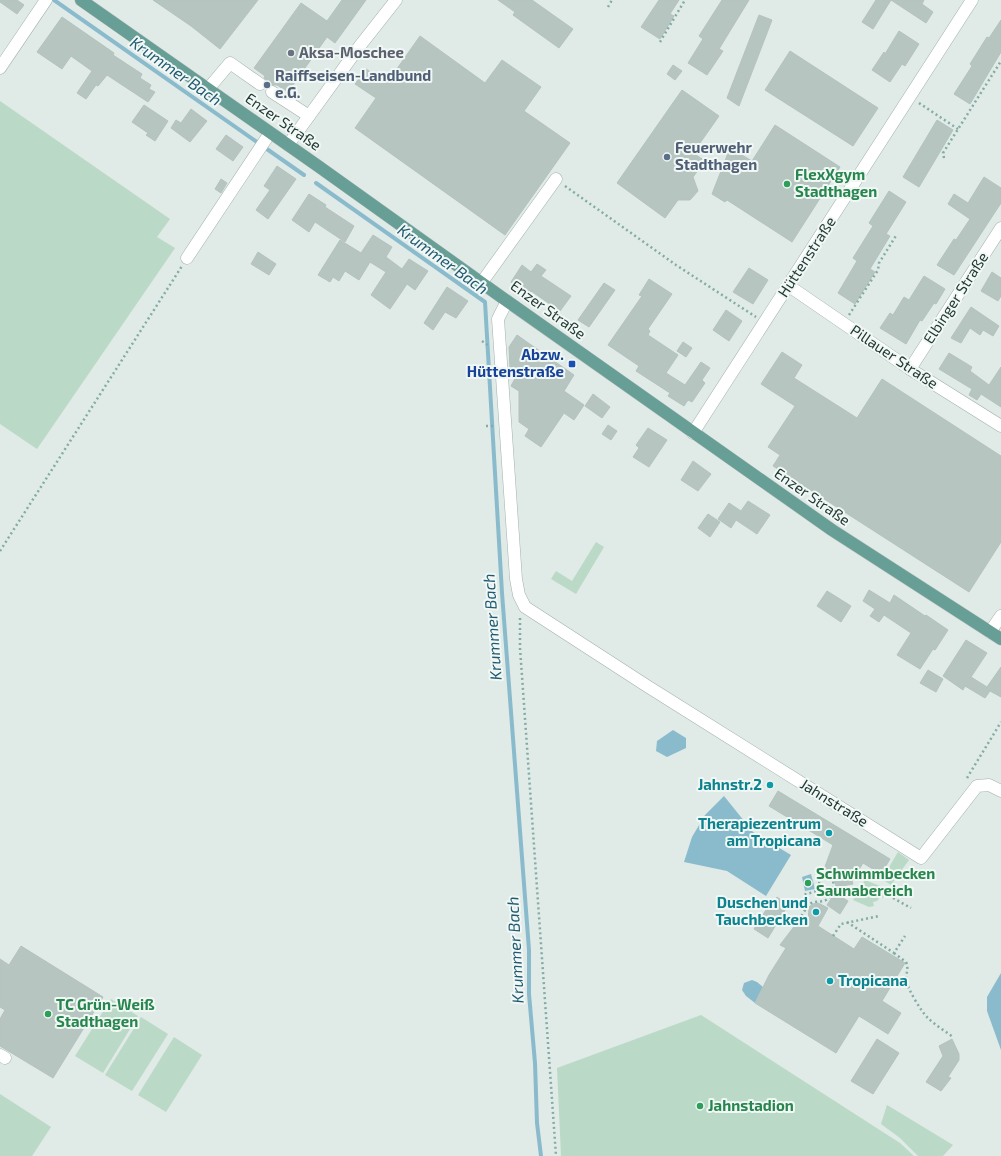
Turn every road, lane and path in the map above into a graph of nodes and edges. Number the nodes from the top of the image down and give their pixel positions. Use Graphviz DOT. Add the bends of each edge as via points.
graph roads {
  1 [pos="46,0"];
  2 [pos="81,0"];
  3 [pos="396,0"];
  4 [pos="612,0"];
  5 [pos="686,0"];
  6 [pos="972,0"];
  7 [pos="608,7"];
  8 [pos="660,42"];
  9 [pos="1001,61"];
  10 [pos="0,68"];
  11 [pos="260,84"];
  12 [pos="208,89"];
  13 [pos="272,92"];
  14 [pos="910,97"];
  15 [pos="308,116"];
  16 [pos="958,129"];
  17 [pos="265,141"];
  18 [pos="288,145"];
  19 [pos="944,158"];
  20 [pos="556,179"];
  21 [pos="1001,228"];
  22 [pos="896,234"];
  23 [pos="187,258"];
  24 [pos="482,282"];
  25 [pos="789,286"];
  26 [pos="507,301"];
  27 [pos="765,322"];
  28 [pos="844,324"];
  29 [pos="482,341"];
  30 [pos="490,347"];
  31 [pos="910,369"];
  32 [pos="1001,426"];
  33 [pos="693,433"];
  34 [pos="0,551"];
  35 [pos="525,607"];
  36 [pos="1001,616"];
  37 [pos="990,632"];
  38 [pos="1001,639"];
  39 [pos="1001,722"];
  40 [pos="975,790"];
  41 [pos="1001,791"];
  42 [pos="803,895"];
  43 [pos="893,898"];
  44 [pos="911,908"];
  45 [pos="879,916"];
  46 [pos="799,920"];
  47 [pos="847,922"];
  48 [pos="833,936"];
  49 [pos="905,936"];
  50 [pos="894,953"];
  51 [pos="953,1037"];
  52 [pos="556,1156"];
  1 -- 10 [label="street"];
  2 -- 12 [label="main road, Enzer Straße"];
  3 -- 15 [label="street"];
  4 -- 7 [label="path"];
  5 -- 8 [label="path"];
  6 -- 14 [label="street, Hüttenstraße"];
  9 -- 16 [label="path"];
  11 -- 12 [label="street" via="230,63"];
  12 -- 17 [label="main road, Enzer Straße"];
  13 -- 15 [label="street"];
  14 -- 16 [label="path"];
  14 -- 25 [label="street, Hüttenstraße"];
  15 -- 18 [label="street"];
  16 -- 19 [label="path" via="943,153"];
  17 -- 18 [label="main road, Enzer Straße"];
  17 -- 23 [label="street"];
  18 -- 24 [label="main road, Enzer Straße"];
  20 -- 24 [label="street"];
  20 -- 27 [label="path" via="676,265"];
  21 -- 31 [label="street, Elbinger Straße"];
  22 -- 28 [label="path" via="879,263 878,270"];
  23 -- 34 [label="path"];
  24 -- 26 [label="main road, Enzer Straße"];
  25 -- 27 [label="street, Hüttenstraße"];
  25 -- 28 [label="street, Pillauer Straße"];
  26 -- 33 [label="main road, Enzer Straße"];
  26 -- 35 [label="street" via="498,319 516,579 519,595"];
  27 -- 33 [label="street, Hüttenstraße"];
  28 -- 31 [label="street, Pillauer Straße"];
  29 -- 30 [label="path"];
  31 -- 32 [label="street, Pillauer Straße"];
  33 -- 37 [label="main road, Enzer Straße" via="864,552"];
  35 -- 40 [label="street, Jahnstraße" via="921,858"];
  35 -- 52 [label="path" via="519,619 520,648"];
  36 -- 37 [label="street"];
  37 -- 38 [label="main road, Enzer Straße"];
  39 -- 40 [label="path" via="966,780"];
  40 -- 41 [label="street" via="989,785"];
  42 -- 46 [label="path" via="817,891 820,881 832,874 833,886 829,897 811,904"];
  43 -- 44 [label="path"];
  45 -- 47 [label="path"];
  47 -- 48 [label="path" via="841,924"];
  47 -- 50 [label="path"];
  49 -- 50 [label="path"];
  50 -- 51 [label="path" via="906,962 908,988 928,1019"];
}
